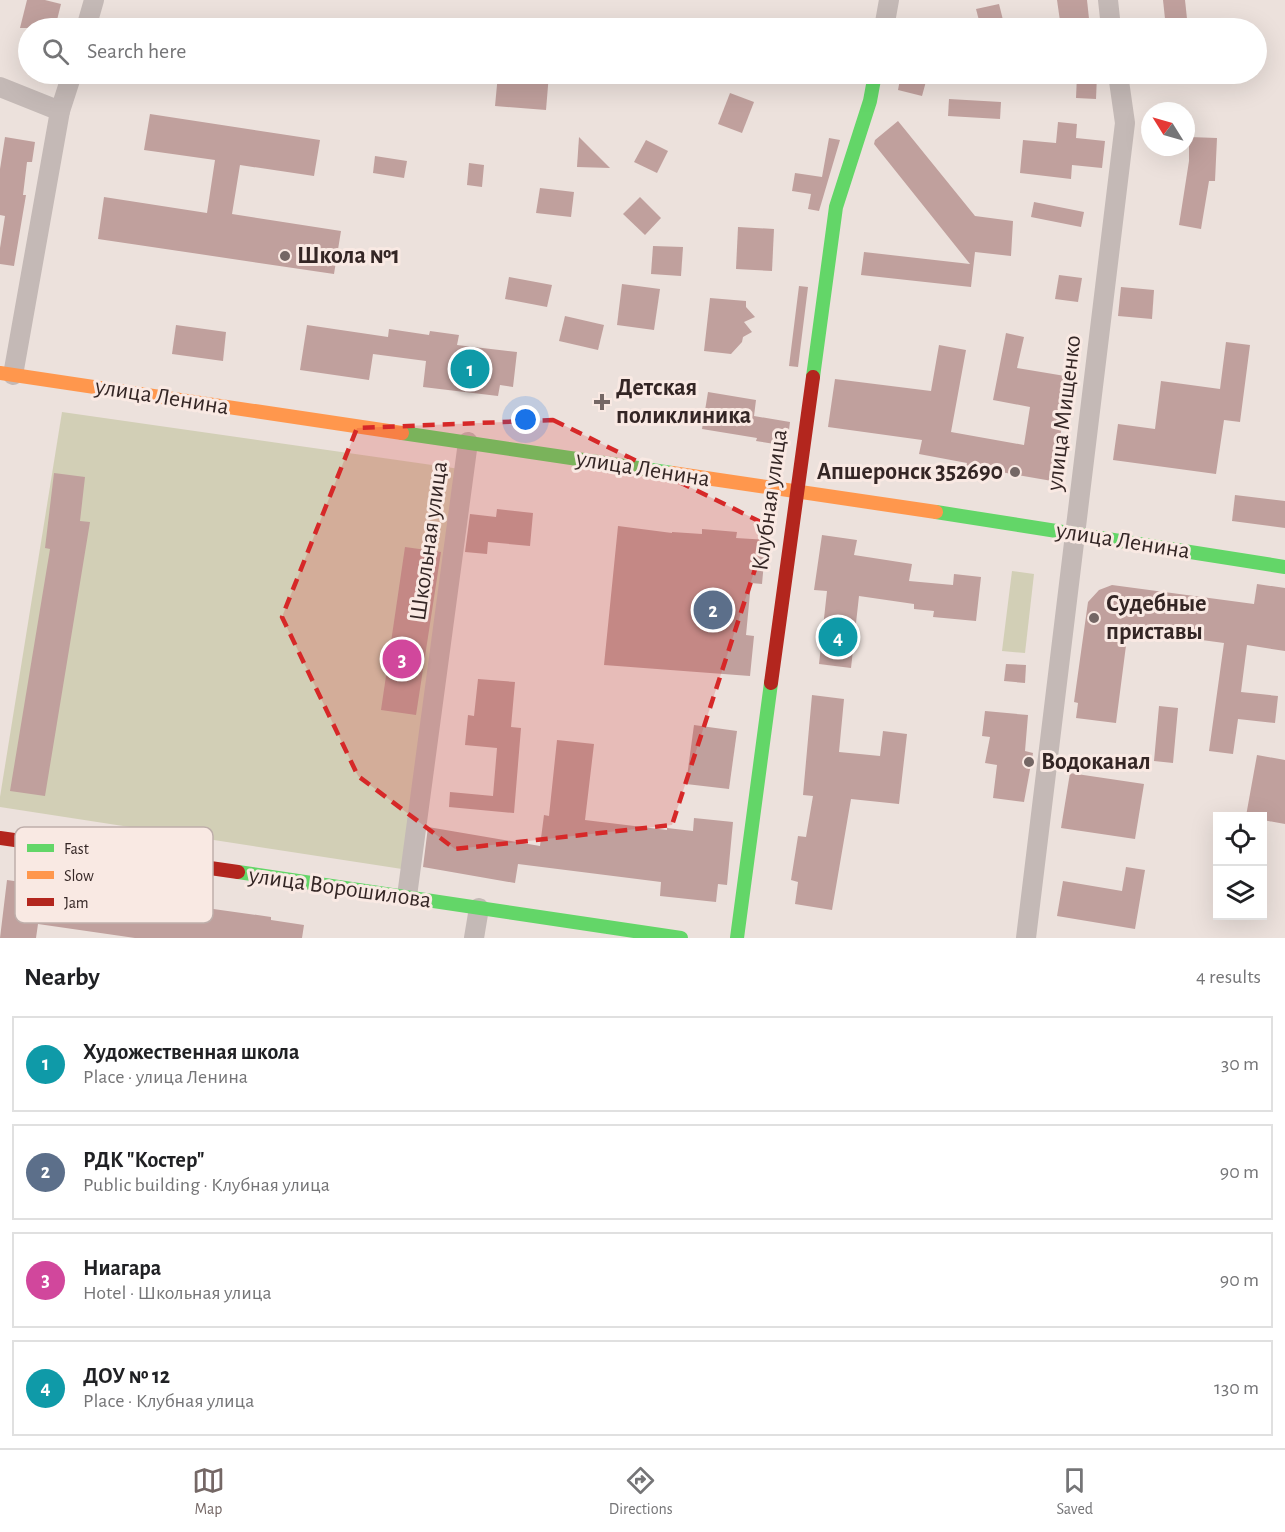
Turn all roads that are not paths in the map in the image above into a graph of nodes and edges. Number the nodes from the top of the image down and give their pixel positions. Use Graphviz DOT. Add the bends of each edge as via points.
graph roads {
  1 [pos="94,0"];
  2 [pos="889,0"];
  3 [pos="1108,0"];
  4 [pos="89,18"];
  5 [pos="886,18"];
  6 [pos="1111,18"];
  7 [pos="69,84"];
  8 [pos="873,84"];
  9 [pos="1119,84"];
  10 [pos="0,87"];
  11 [pos="60,111"];
  12 [pos="7,374"];
  13 [pos="468,442"];
  14 [pos="797,492"];
  15 [pos="1075,533"];
  16 [pos="1285,567"];
  17 [pos="0,838"];
  18 [pos="15,840"];
  19 [pos="213,868"];
  20 [pos="407,896"];
  21 [pos="479,908"];
  22 [pos="474,938"];
  23 [pos="681,938"];
  24 [pos="737,938"];
  25 [pos="1026,938"];
  1 -- 4 [label="street"];
  2 -- 5 [label="street"];
  3 -- 6 [label="street"];
  7 -- 11 [label="street"];
  8 -- 14 [label="main road, Клубная улица" via="836,207"];
  9 -- 15 [label="street, улица Мищенко" via="1125,123"];
  10 -- 11 [label="street"];
  11 -- 12 [label="street"];
  12 -- 13 [label="main road, улица Ленина"];
  13 -- 14 [label="main road, улица Ленина"];
  13 -- 20 [label="street, Школьная улица"];
  14 -- 15 [label="main road, улица Ленина"];
  14 -- 24 [label="main road, Клубная улица"];
  15 -- 16 [label="main road, улица Ленина"];
  15 -- 25 [label="street, улица Мищенко"];
  17 -- 18 [label="main road, улица Ворошилова"];
  19 -- 20 [label="main road, улица Ворошилова"];
  20 -- 21 [label="main road, улица Ворошилова"];
  21 -- 22 [label="street"];
  21 -- 23 [label="main road, улица Ворошилова"];
}
